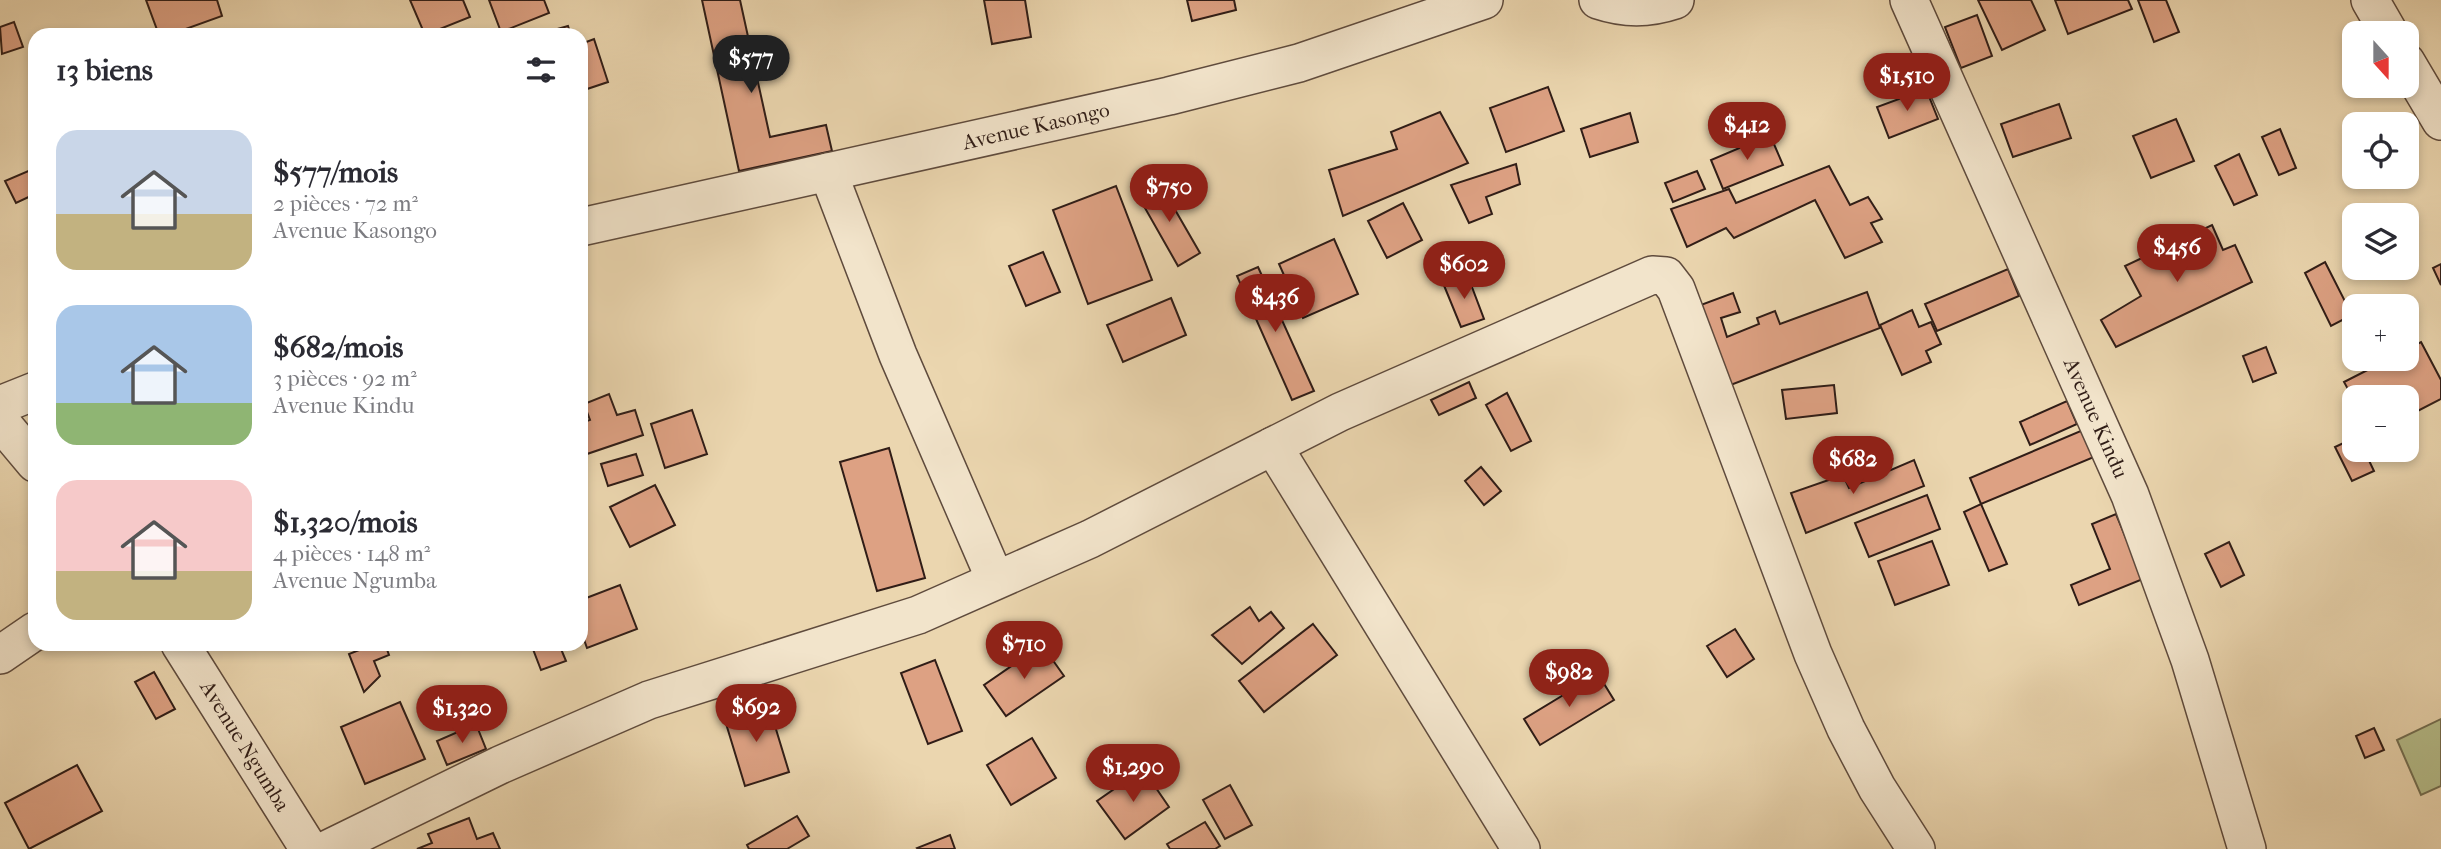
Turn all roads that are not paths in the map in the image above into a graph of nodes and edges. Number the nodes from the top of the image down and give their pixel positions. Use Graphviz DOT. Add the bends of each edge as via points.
graph roads {
  1 [pos="1484,0"];
  2 [pos="1598,0"];
  3 [pos="1675,0"];
  4 [pos="1909,0"];
  5 [pos="2370,0"];
  6 [pos="2382,21"];
  7 [pos="2419,84"];
  8 [pos="2441,121"];
  9 [pos="828,173"];
  10 [pos="588,225"];
  11 [pos="28,394"];
  12 [pos="0,405"];
  13 [pos="0,421"];
  14 [pos="1273,446"];
  15 [pos="28,455"];
  16 [pos="995,579"];
  17 [pos="28,636"];
  18 [pos="184,651"];
  19 [pos="0,655"];
  20 [pos="309,849"];
  21 [pos="328,849"];
  22 [pos="1521,849"];
  23 [pos="1916,849"];
  24 [pos="2247,849"];
  1 -- 9 [label="street, Avenue Kasongo" via="1299,62"];
  2 -- 3 [label="street" via="1639,8"];
  4 -- 24 [label="street, Avenue Kindu" via="2130,495 2190,660"];
  5 -- 6 [label="street"];
  7 -- 8 [label="street"];
  9 -- 10 [label="street, Avenue Kasongo"];
  9 -- 16 [label="street" via="898,355"];
  11 -- 12 [label="street"];
  13 -- 15 [label="street"];
  14 -- 16 [label="street" via="1090,538"];
  14 -- 22 [label="street"];
  14 -- 23 [label="street" via="1560,314 1652,275 1665,276 1676,289 1813,654 1877,788"];
  16 -- 21 [label="street" via="918,615 649,700 500,765"];
  17 -- 19 [label="street"];
  18 -- 20 [label="street, Avenue Ngumba"];
}
